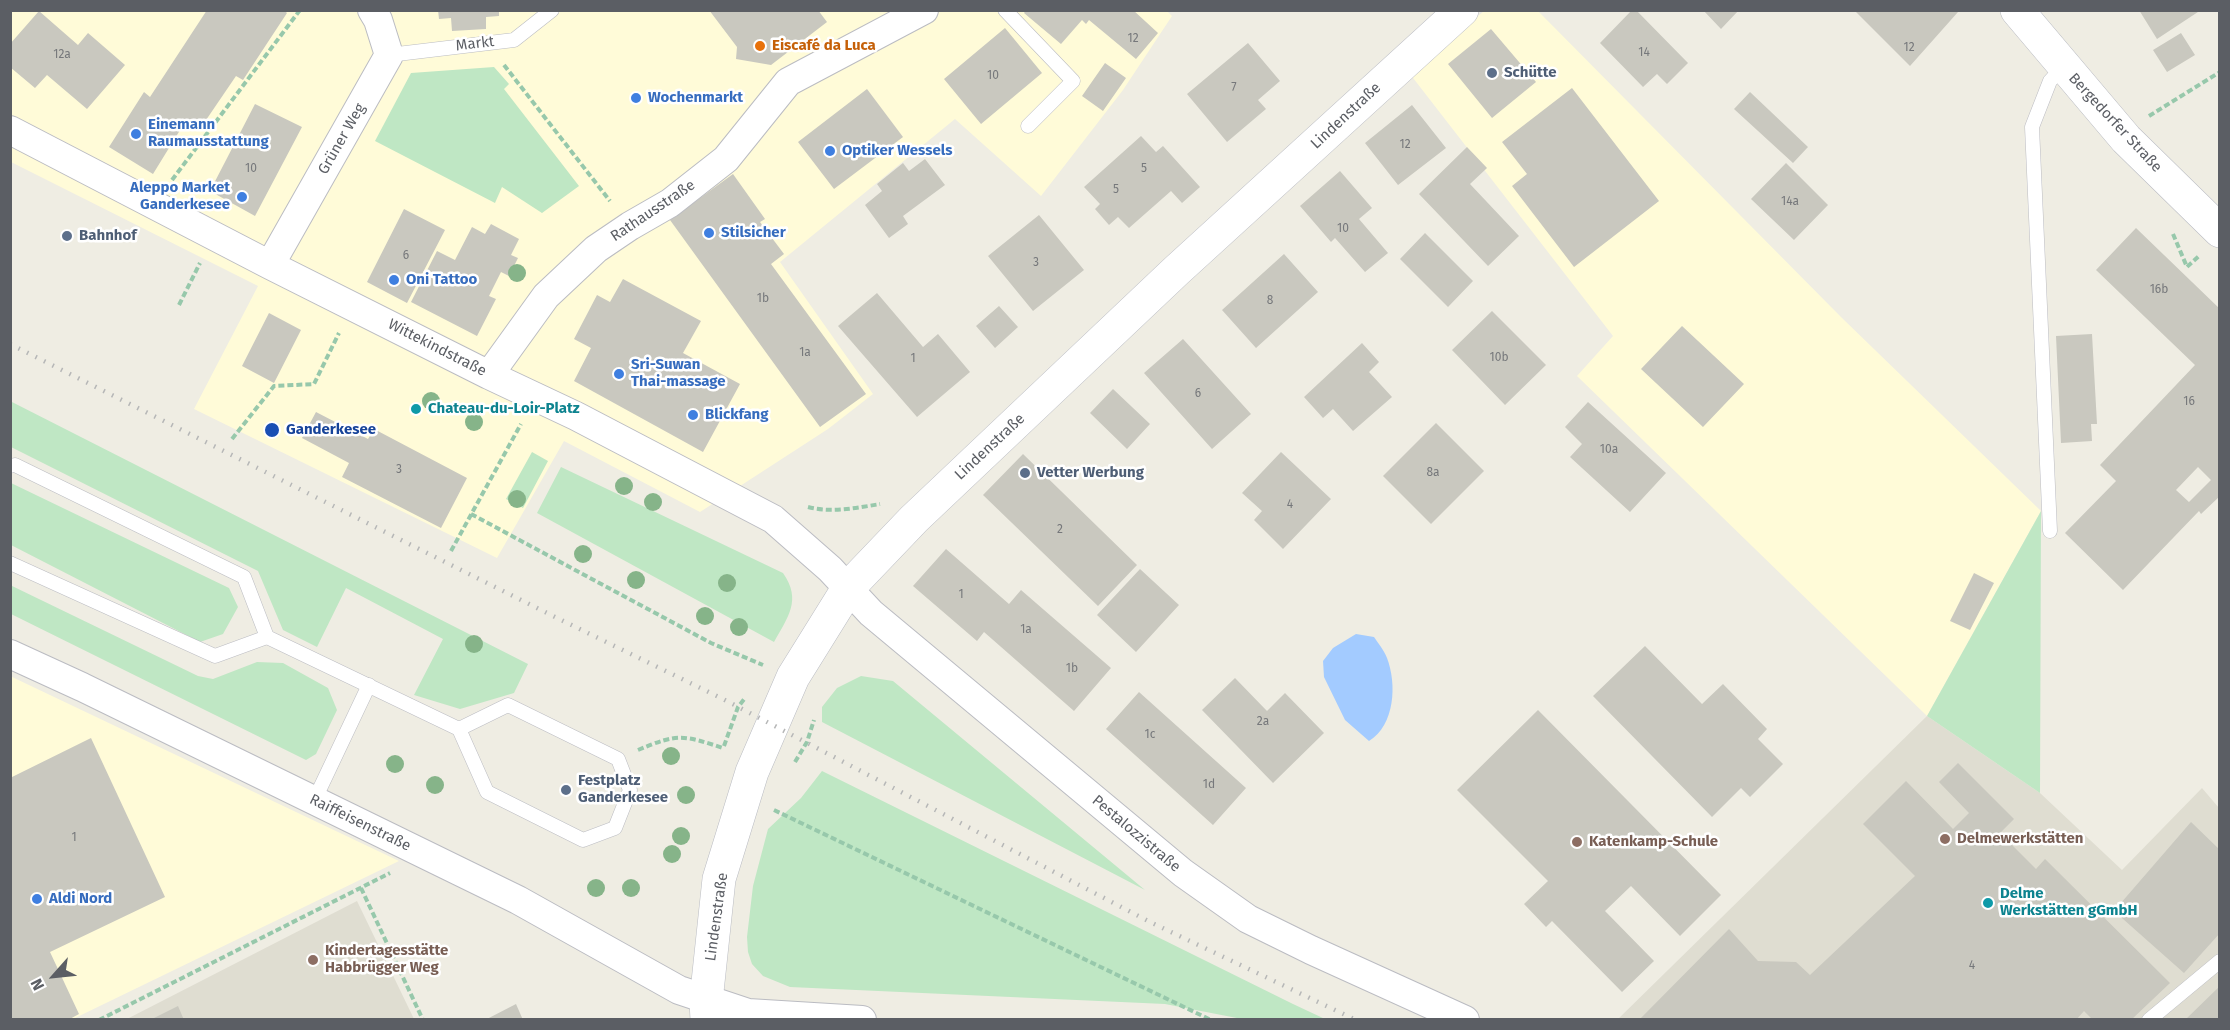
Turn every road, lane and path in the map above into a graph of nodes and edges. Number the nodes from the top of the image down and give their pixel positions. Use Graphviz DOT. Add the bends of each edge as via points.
graph roads {
  1 [pos="300,10"];
  2 [pos="372,10"];
  3 [pos="552,10"];
  4 [pos="924,10"];
  5 [pos="1005,10"];
  6 [pos="1462,10"];
  7 [pos="2017,10"];
  8 [pos="487,43"];
  9 [pos="389,55"];
  10 [pos="2063,68"];
  11 [pos="2220,72"];
  12 [pos="2144,121"];
  13 [pos="1028,126"];
  14 [pos="10,130"];
  15 [pos="168,185"];
  16 [pos="630,226"];
  17 [pos="2220,231"];
  18 [pos="214,236"];
  19 [pos="270,265"];
  20 [pos="179,305"];
  21 [pos="352,305"];
  22 [pos="489,375"];
  23 [pos="535,396"];
  24 [pos="232,439"];
  25 [pos="10,466"];
  26 [pos="471,514"];
  27 [pos="2050,531"];
  28 [pos="451,551"];
  29 [pos="10,563"];
  30 [pos="849,587"];
  31 [pos="267,637"];
  32 [pos="10,654"];
  33 [pos="793,677"];
  34 [pos="369,686"];
  35 [pos="816,713"];
  36 [pos="459,729"];
  37 [pos="723,748"];
  38 [pos="618,759"];
  39 [pos="791,769"];
  40 [pos="314,801"];
  41 [pos="768,807"];
  42 [pos="425,855"];
  43 [pos="361,888"];
  44 [pos="2220,961"];
  45 [pos="707,1010"];
  46 [pos="99,1020"];
  47 [pos="423,1020"];
  48 [pos="862,1020"];
  49 [pos="1211,1020"];
  50 [pos="1465,1020"];
  51 [pos="2149,1020"];
  1 -- 15 [label="path"];
  2 -- 9 [label="street"];
  3 -- 8 [label="lane, Markt" via="514,40"];
  4 -- 16 [label="street, Rathausstraße" via="789,82 726,159 670,203"];
  5 -- 13 [label="lane" via="1073,81"];
  6 -- 30 [label="street, Lindenstraße" via="1176,272 914,519"];
  7 -- 10 [label="street, Bergedorfer Straße"];
  8 -- 9 [label="lane, Markt"];
  8 -- 16 [label="path"];
  9 -- 19 [label="street, Grüner Weg"];
  10 -- 17 [label="street, Bergedorfer Straße" via="2126,139"];
  10 -- 27 [label="lane" via="2050,81 2032,127"];
  11 -- 12 [label="path"];
  14 -- 18 [label="street, Wittekindstraße"];
  16 -- 22 [label="street, Rathausstraße" via="596,249 546,296"];
  18 -- 19 [label="street, Wittekindstraße"];
  18 -- 20 [label="path"];
  19 -- 21 [label="street, Wittekindstraße"];
  21 -- 22 [label="street, Wittekindstraße"];
  21 -- 24 [label="path" via="314,384 274,386"];
  22 -- 23 [label="street, Wittekindstraße"];
  23 -- 26 [label="path"];
  23 -- 30 [label="street, Wittekindstraße" via="773,519"];
  25 -- 31 [label="lane" via="15,465 244,577"];
  26 -- 28 [label="path"];
  26 -- 33 [label="path" via="711,643"];
  29 -- 31 [label="lane" via="215,656"];
  30 -- 33 [label="street, Lindenstraße"];
  30 -- 50 [label="street, Pestalozzistraße" via="872,613 1183,873 1239,912 1311,950"];
  31 -- 34 [label="lane"];
  32 -- 40 [label="street, Raiffeisenstraße"];
  33 -- 45 [label="street, Lindenstraße" via="752,772 719,879"];
  34 -- 36 [label="lane"];
  34 -- 40 [label="lane"];
  35 -- 39 [label="path" via="807,742"];
  36 -- 38 [label="lane" via="508,705"];
  36 -- 38 [label="lane" via="487,792 583,840 615,828 630,790"];
  37 -- 38 [label="path" via="689,736 664,739"];
  40 -- 42 [label="street, Raiffeisenstraße"];
  41 -- 49 [label="path"];
  42 -- 43 [label="path"];
  42 -- 45 [label="street, Raiffeisenstraße" via="518,900 679,990"];
  43 -- 46 [label="path"];
  43 -- 47 [label="path"];
  44 -- 51 [label="lane"];
  45 -- 48 [label="street, Raiffeisenstraße"];
}
